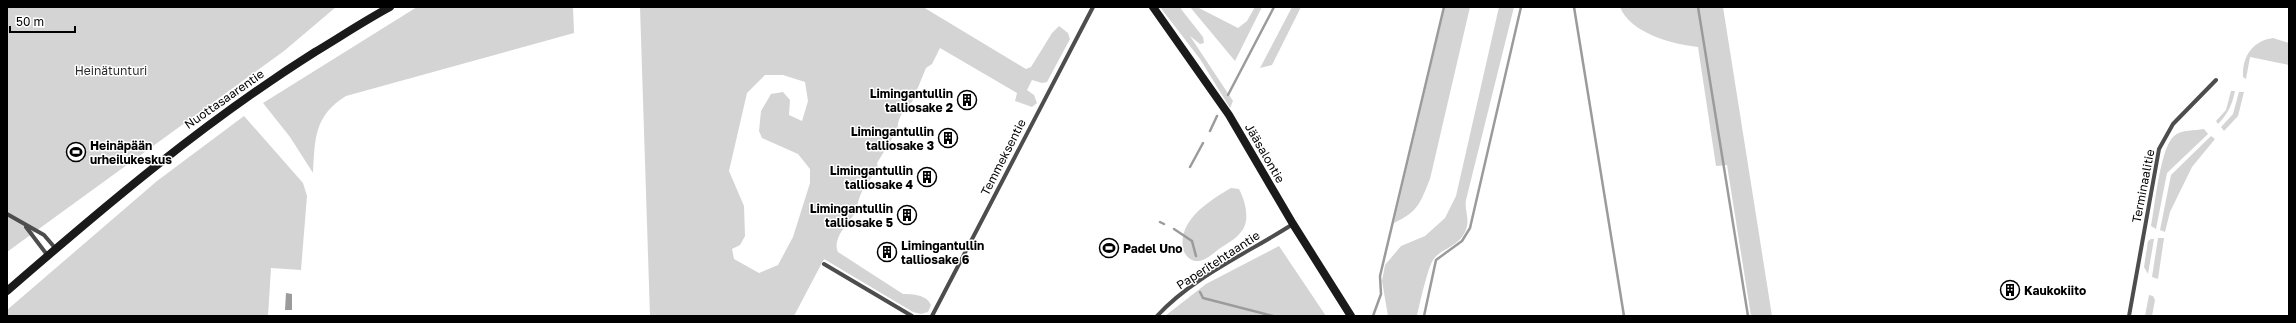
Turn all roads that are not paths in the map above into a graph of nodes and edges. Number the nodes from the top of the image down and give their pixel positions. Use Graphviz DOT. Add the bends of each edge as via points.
graph roads {
  1 [pos="385,7"];
  2 [pos="390,7"];
  3 [pos="1093,7"];
  4 [pos="1152,7"];
  5 [pos="373,16"];
  6 [pos="2216,80"];
  7 [pos="7,214"];
  8 [pos="1293,224"];
  9 [pos="25,225"];
  10 [pos="56,249"];
  11 [pos="48,256"];
  12 [pos="824,264"];
  13 [pos="7,291"];
  14 [pos="912,316"];
  15 [pos="932,316"];
  16 [pos="1157,316"];
  17 [pos="1351,316"];
  18 [pos="2129,316"];
  1 -- 5 [label="street, Nuottasaarentie"];
  2 -- 5 [label="street, Nuottasaarentie"];
  3 -- 15 [label="street, Temmeksentie"];
  4 -- 8 [label="street, Jääsalontie" via="1229,115"];
  5 -- 10 [label="street, Nuottasaarentie" via="276,77 194,135"];
  6 -- 18 [label="street, Terminaalitie" via="2173,124 2159,149"];
  7 -- 9 [label="street"];
  8 -- 16 [label="street, Paperitehtaantie" via="1203,278"];
  8 -- 17 [label="street, Jääsalontie"];
  9 -- 10 [label="street" via="44,235"];
  9 -- 11 [label="street"];
  10 -- 11 [label="street, Nuottasaarentie"];
  11 -- 13 [label="street, Nuottasaarentie"];
  12 -- 14 [label="street"];
}
